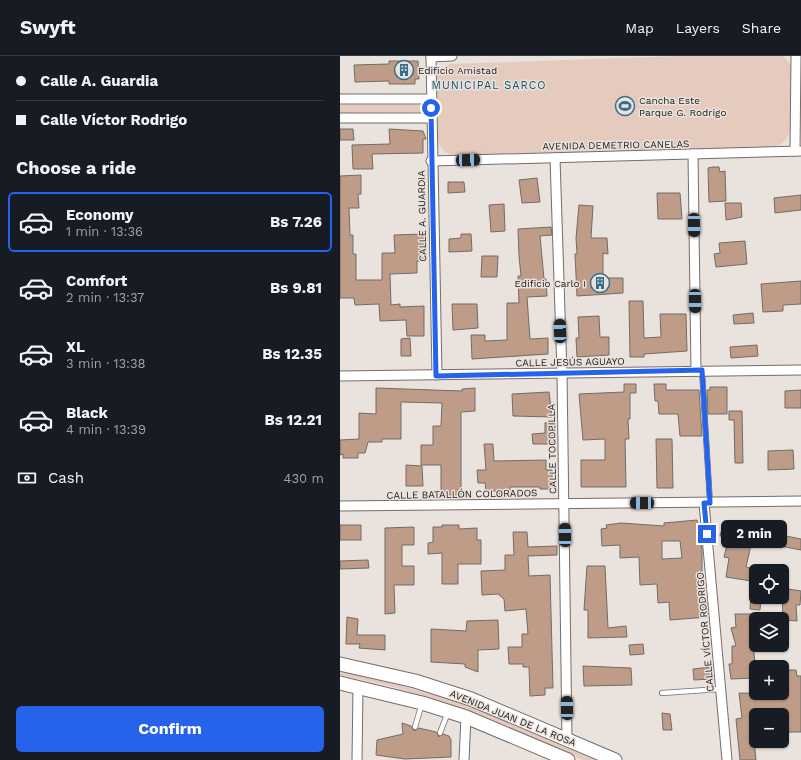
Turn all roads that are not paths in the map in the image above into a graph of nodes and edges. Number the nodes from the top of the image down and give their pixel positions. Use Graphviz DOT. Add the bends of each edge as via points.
graph roads {
  1 [pos="431,56"];
  2 [pos="452,56"];
  3 [pos="796,56"];
  4 [pos="340,98"];
  5 [pos="431,99"];
  6 [pos="340,118"];
  7 [pos="431,118"];
  8 [pos="798,152"];
  9 [pos="693,154"];
  10 [pos="555,158"];
  11 [pos="431,160"];
  12 [pos="801,370"];
  13 [pos="699,371"];
  14 [pos="562,373"];
  15 [pos="340,376"];
  16 [pos="436,376"];
  17 [pos="801,501"];
  18 [pos="707,503"];
  19 [pos="564,504"];
  20 [pos="340,506"];
  21 [pos="340,664"];
  22 [pos="340,683"];
  23 [pos="358,687"];
  24 [pos="722,689"];
  25 [pos="662,693"];
  26 [pos="422,702"];
  27 [pos="448,711"];
  28 [pos="466,718"];
  29 [pos="415,727"];
  30 [pos="440,734"];
  31 [pos="568,740"];
  32 [pos="356,760"];
  33 [pos="464,760"];
  34 [pos="568,760"];
  35 [pos="616,760"];
  36 [pos="727,760"];
  1 -- 2 [label="street"];
  1 -- 5 [label="street, CALLE A. GUARDIA"];
  3 -- 8 [label="street"];
  4 -- 5 [label="street"];
  5 -- 7 [label="street, CALLE A. GUARDIA"];
  6 -- 7 [label="street"];
  7 -- 11 [label="street, CALLE A. GUARDIA"];
  8 -- 9 [label="street, AVENIDA DEMETRIO CANELAS"];
  9 -- 10 [label="street, AVENIDA DEMETRIO CANELAS"];
  9 -- 13 [label="street, CALLE VÍCTOR RODRIGO"];
  10 -- 11 [label="street, AVENIDA DEMETRIO CANELAS"];
  10 -- 14 [label="street, CALLE TOCOPILLA"];
  11 -- 16 [label="street, CALLE A. GUARDIA"];
  12 -- 13 [label="street, CALLE JESÚS AGUAYO"];
  13 -- 14 [label="street, CALLE JESÚS AGUAYO"];
  13 -- 18 [label="lane, CALLE VÍCTOR RODRIGO"];
  14 -- 16 [label="street, CALLE JESÚS AGUAYO"];
  14 -- 19 [label="street, CALLE TOCOPILLA"];
  15 -- 16 [label="street, CALLE JESÚS AGUAYO"];
  17 -- 18 [label="street, CALLE BATALLÓN COLORADOS"];
  18 -- 19 [label="street, CALLE BATALLÓN COLORADOS"];
  18 -- 24 [label="street, CALLE VÍCTOR RODRIGO"];
  19 -- 20 [label="street, CALLE BATALLÓN COLORADOS"];
  19 -- 31 [label="street, CALLE TOCOPILLA"];
  21 -- 31 [label="main road, AVENIDA JUAN DE LA ROSA" via="415,681 471,699"];
  22 -- 23 [label="main road, AVENIDA JUAN DE LA ROSA"];
  23 -- 26 [label="main road, AVENIDA JUAN DE LA ROSA"];
  23 -- 32 [label="street"];
  24 -- 25 [label="lane"];
  24 -- 36 [label="street, CALLE VÍCTOR RODRIGO"];
  26 -- 27 [label="main road, AVENIDA JUAN DE LA ROSA"];
  26 -- 29 [label="lane"];
  27 -- 28 [label="main road, AVENIDA JUAN DE LA ROSA"];
  27 -- 30 [label="lane"];
  28 -- 33 [label="street"];
  28 -- 34 [label="main road, AVENIDA JUAN DE LA ROSA"];
  31 -- 35 [label="main road, AVENIDA JUAN DE LA ROSA"];
}
